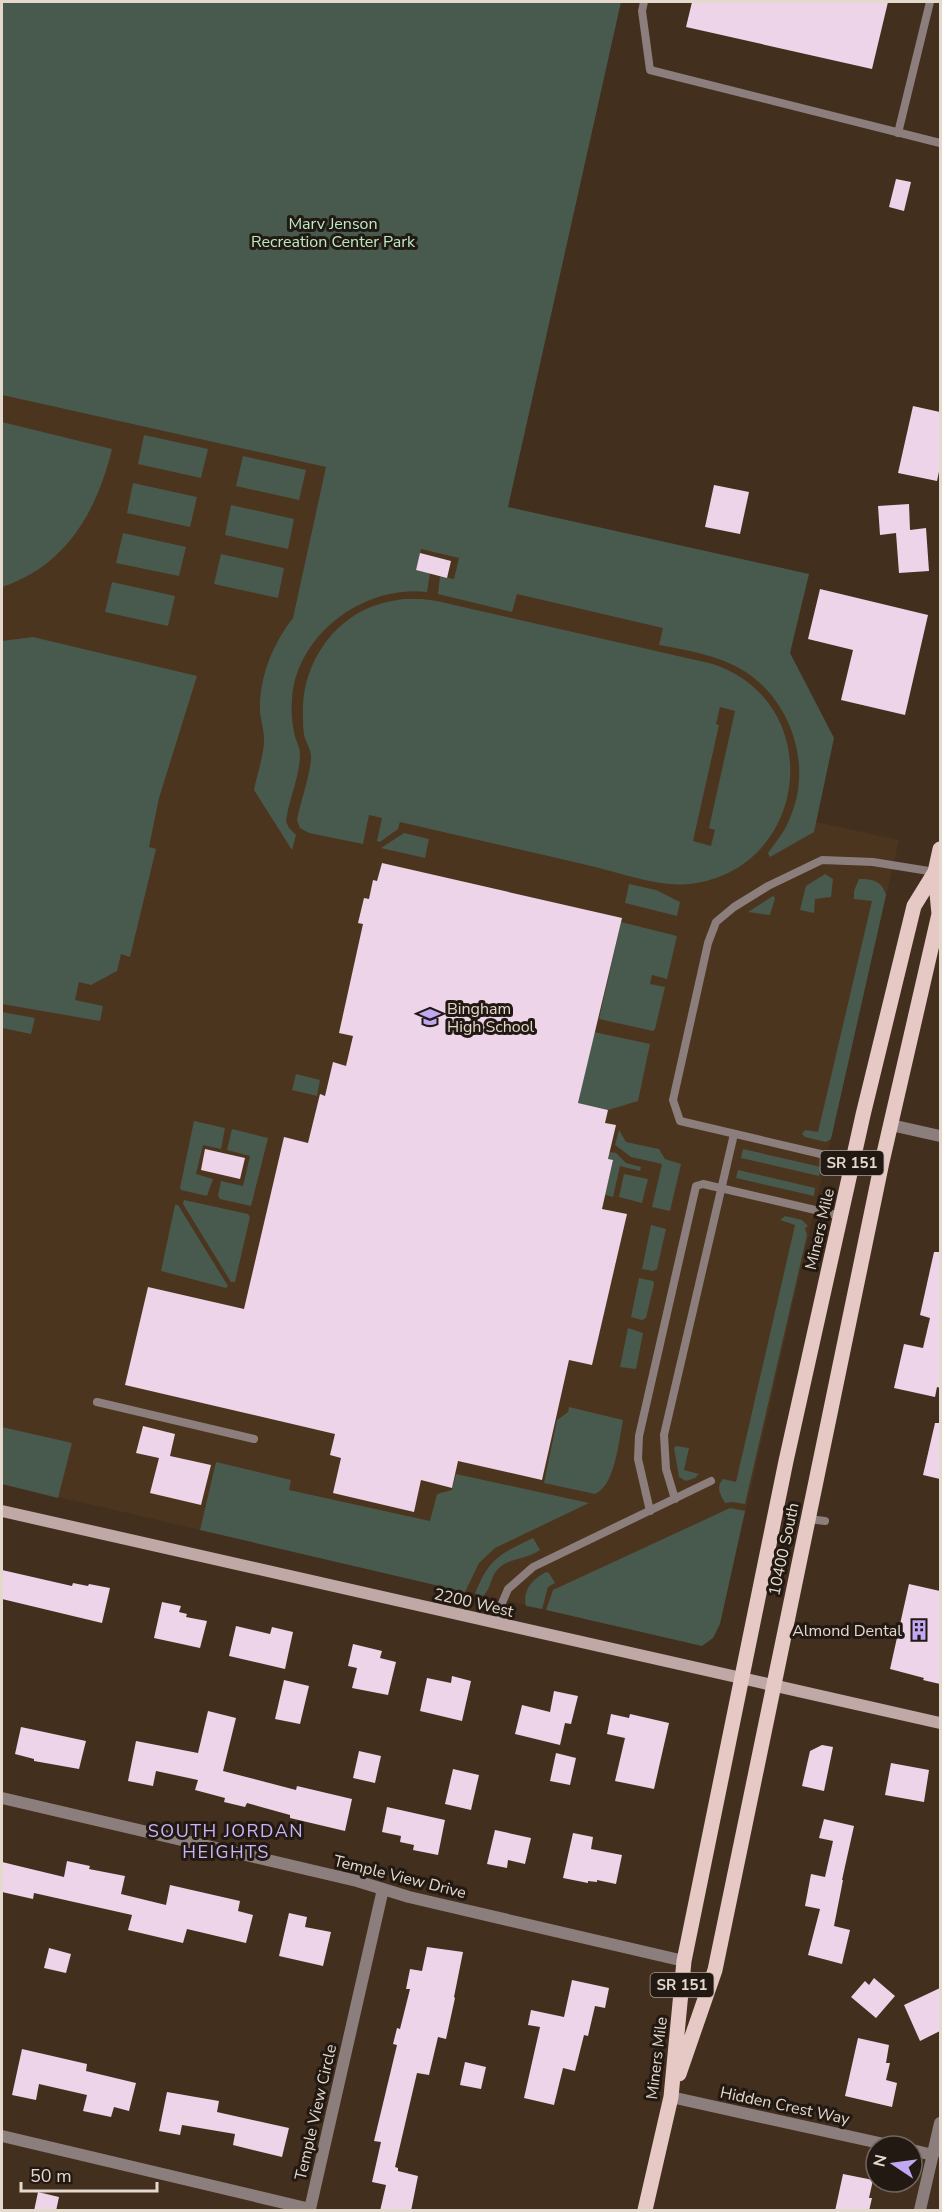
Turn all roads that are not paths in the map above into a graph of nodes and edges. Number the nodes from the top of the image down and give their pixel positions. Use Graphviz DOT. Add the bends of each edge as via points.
graph roads {
  1 [pos="644,2"];
  2 [pos="930,2"];
  3 [pos="898,133"];
  4 [pos="940,143"];
  5 [pos="940,849"];
  6 [pos="938,872"];
  7 [pos="891,1125"];
  8 [pos="734,1134"];
  9 [pos="940,1136"];
  10 [pos="853,1159"];
  11 [pos="721,1188"];
  12 [pos="840,1216"];
  13 [pos="870,1221"];
  14 [pos="97,1402"];
  15 [pos="254,1439"];
  16 [pos="786,1461"];
  17 [pos="711,1481"];
  18 [pos="675,1499"];
  19 [pos="2,1511"];
  20 [pos="650,1511"];
  21 [pos="808,1518"];
  22 [pos="825,1521"];
  23 [pos="497,1624"];
  24 [pos="741,1678"];
  25 [pos="774,1686"];
  26 [pos="940,1723"];
  27 [pos="2,1798"];
  28 [pos="702,1874"];
  29 [pos="383,1889"];
  30 [pos="684,1961"];
  31 [pos="671,2097"];
  32 [pos="940,2123"];
  33 [pos="2,2136"];
  34 [pos="864,2140"];
  35 [pos="924,2153"];
  36 [pos="933,2155"];
  37 [pos="645,2211"];
  38 [pos="920,2211"];
  1 -- 3 [label="lane" via="650,70"];
  2 -- 3 [label="lane"];
  3 -- 4 [label="lane"];
  5 -- 6 [label="main road, Miners Mile / SR 151"];
  6 -- 7 [label="main road, Miners Mile / SR 151" via="939,914"];
  6 -- 8 [label="lane" via="873,862 822,860 768,886 716,922 673,1100 680,1121"];
  6 -- 10 [label="main road, Miners Mile / SR 151" via="914,906"];
  7 -- 9 [label="street"];
  7 -- 13 [label="main road, Miners Mile / SR 151"];
  8 -- 10 [label="lane"];
  8 -- 11 [label="lane"];
  10 -- 12 [label="main road, Miners Mile / SR 151"];
  11 -- 12 [label="lane"];
  11 -- 18 [label="lane" via="664,1436 666,1469"];
  11 -- 20 [label="lane" via="700,1184 695,1190 639,1436 639,1459"];
  12 -- 16 [label="main road, Miners Mile / SR 151"];
  13 -- 21 [label="main road, 10400 South / SR 151"];
  14 -- 15 [label="lane"];
  16 -- 24 [label="main road, 10400 South / SR 151"];
  17 -- 18 [label="lane"];
  18 -- 20 [label="lane"];
  19 -- 23 [label="street, 2200 West"];
  20 -- 23 [label="lane" via="534,1567 508,1589"];
  21 -- 22 [label="lane"];
  21 -- 25 [label="main road, 10400 South / SR 151"];
  23 -- 24 [label="street, 2200 West"];
  24 -- 25 [label="street, 2200 West"];
  24 -- 28 [label="main road, 10400 South / SR 151"];
  25 -- 26 [label="street, 2200 West"];
  25 -- 31 [label="main road, 10400 South / SR 151" via="715,1970"];
  27 -- 29 [label="street, Temple View Drive"];
  28 -- 30 [label="main road, Miners Mile / SR 151"];
  29 -- 30 [label="street, Temple View Drive"];
  29 -- 33 [label="street, Temple View Circle" via="310,2209"];
  30 -- 31 [label="main road, Miners Mile / SR 151"];
  31 -- 34 [label="street, Hidden Crest Way"];
  31 -- 37 [label="main road, Miners Mile / SR 151"];
  32 -- 36 [label="street"];
  35 -- 36 [label="street"];
  36 -- 38 [label="street"];
}
